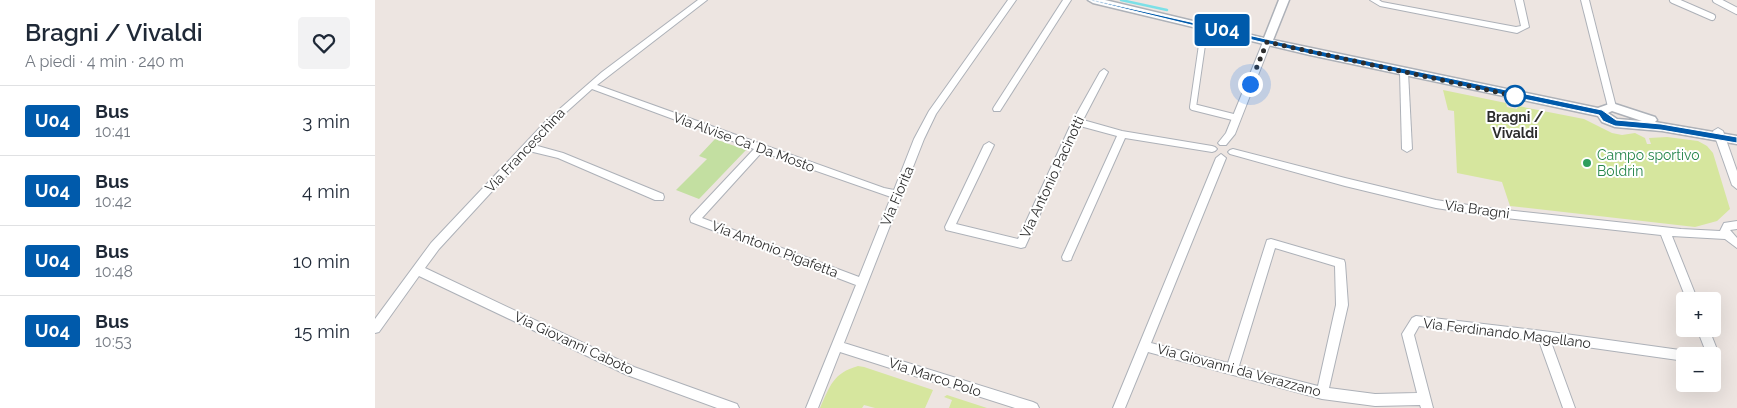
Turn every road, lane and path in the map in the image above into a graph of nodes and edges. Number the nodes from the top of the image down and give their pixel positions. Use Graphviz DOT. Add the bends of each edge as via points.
graph roads {
  1 [pos="703,0"];
  2 [pos="1012,0"];
  3 [pos="1067,0"];
  4 [pos="1093,0"];
  5 [pos="1284,0"];
  6 [pos="1374,0"];
  7 [pos="1519,0"];
  8 [pos="1585,0"];
  9 [pos="1673,0"];
  10 [pos="1716,0"];
  11 [pos="1737,11"];
  12 [pos="1712,17"];
  13 [pos="1207,27"];
  14 [pos="1267,42"];
  15 [pos="1104,72"];
  16 [pos="1404,72"];
  17 [pos="591,86"];
  18 [pos="997,108"];
  19 [pos="1612,110"];
  20 [pos="1237,118"];
  21 [pos="1077,122"];
  22 [pos="1623,124"];
  23 [pos="1122,134"];
  24 [pos="1719,134"];
  25 [pos="1737,134"];
  26 [pos="1737,140"];
  27 [pos="1223,143"];
  28 [pos="989,144"];
  29 [pos="527,147"];
  30 [pos="761,148"];
  31 [pos="1212,149"];
  32 [pos="1407,149"];
  33 [pos="1233,152"];
  34 [pos="1221,158"];
  35 [pos="1737,184"];
  36 [pos="897,195"];
  37 [pos="659,197"];
  38 [pos="1737,226"];
  39 [pos="1664,230"];
  40 [pos="1727,235"];
  41 [pos="1737,244"];
  42 [pos="1067,257"];
  43 [pos="418,270"];
  44 [pos="861,282"];
  45 [pos="1688,292"];
  46 [pos="375,328"];
  47 [pos="1543,336"];
  48 [pos="838,346"];
  49 [pos="1144,346"];
  50 [pos="1676,354"];
  51 [pos="1231,370"];
  52 [pos="1322,393"];
  53 [pos="1426,403"];
  54 [pos="733,408"];
  55 [pos="812,408"];
  56 [pos="1033,408"];
  57 [pos="1119,408"];
  58 [pos="1569,408"];
  1 -- 17 [label="street, Via Franceschina" via="661,29"];
  2 -- 36 [label="street, Via Fiorita" via="932,113"];
  3 -- 18 [label="street"];
  4 -- 13 [label="street"];
  5 -- 14 [label="street"];
  6 -- 7 [label="street" via="1517,30 1525,27"];
  8 -- 19 [label="street"];
  9 -- 12 [label="street"];
  10 -- 11 [label="street"];
  13 -- 14 [label="street"];
  13 -- 20 [label="street" via="1193,107"];
  14 -- 16 [label="street"];
  14 -- 20 [label="street"];
  15 -- 21 [label="street, Via Antonio Pacinotti"];
  16 -- 19 [label="street"];
  16 -- 32 [label="street"];
  17 -- 29 [label="street, Via Franceschina" via="563,109"];
  17 -- 30 [label="street, Via Alvise Ca' Da Mosto"];
  19 -- 22 [label="street" via="1610,121"];
  19 -- 22 [label="street" via="1628,119"];
  19 -- 24 [label="street"];
  20 -- 27 [label="street"];
  21 -- 23 [label="street"];
  21 -- 28 [label="street, Via Antonio Pacinotti" via="1021,244 950,227"];
  22 -- 24 [label="street"];
  23 -- 31 [label="street"];
  23 -- 42 [label="street"];
  24 -- 25 [label="street"];
  24 -- 26 [label="street"];
  24 -- 35 [label="street"];
  27 -- 31 [label="street"];
  27 -- 33 [label="street"];
  29 -- 37 [label="street" via="560,155"];
  29 -- 43 [label="street, Via Franceschina" via="435,246"];
  30 -- 36 [label="street, Via Alvise Ca' Da Mosto"];
  30 -- 44 [label="street, Via Antonio Pigafetta" via="695,219"];
  31 -- 34 [label="street"];
  33 -- 34 [label="street" via="1229,157"];
  33 -- 39 [label="street, Via Bragni" via="1436,204"];
  34 -- 49 [label="street"];
  36 -- 44 [label="street, Via Fiorita"];
  38 -- 40 [label="street" via="1728,226 1725,229"];
  39 -- 40 [label="street, Via Bragni"];
  39 -- 45 [label="street"];
  40 -- 41 [label="street"];
  43 -- 46 [label="street, Via Franceschina"];
  43 -- 54 [label="street, Via Giovanni Caboto" via="631,371"];
  44 -- 48 [label="street, Via Fiorita"];
  47 -- 50 [label="street, Via Ferdinando Magellano"];
  47 -- 53 [label="street, Via Ferdinando Magellano" via="1416,321 1408,334"];
  47 -- 58 [label="street"];
  48 -- 55 [label="street, Via Fiorita"];
  48 -- 56 [label="street, Via Marco Polo"];
  49 -- 51 [label="street, Via Giovanni da Verazzano"];
  49 -- 57 [label="street"];
  51 -- 52 [label="street, Via Giovanni da Verazzano"];
  51 -- 52 [label="street" via="1271,243 1340,263 1342,305"];
  52 -- 53 [label="street, Via Giovanni da Verazzano"];
}
